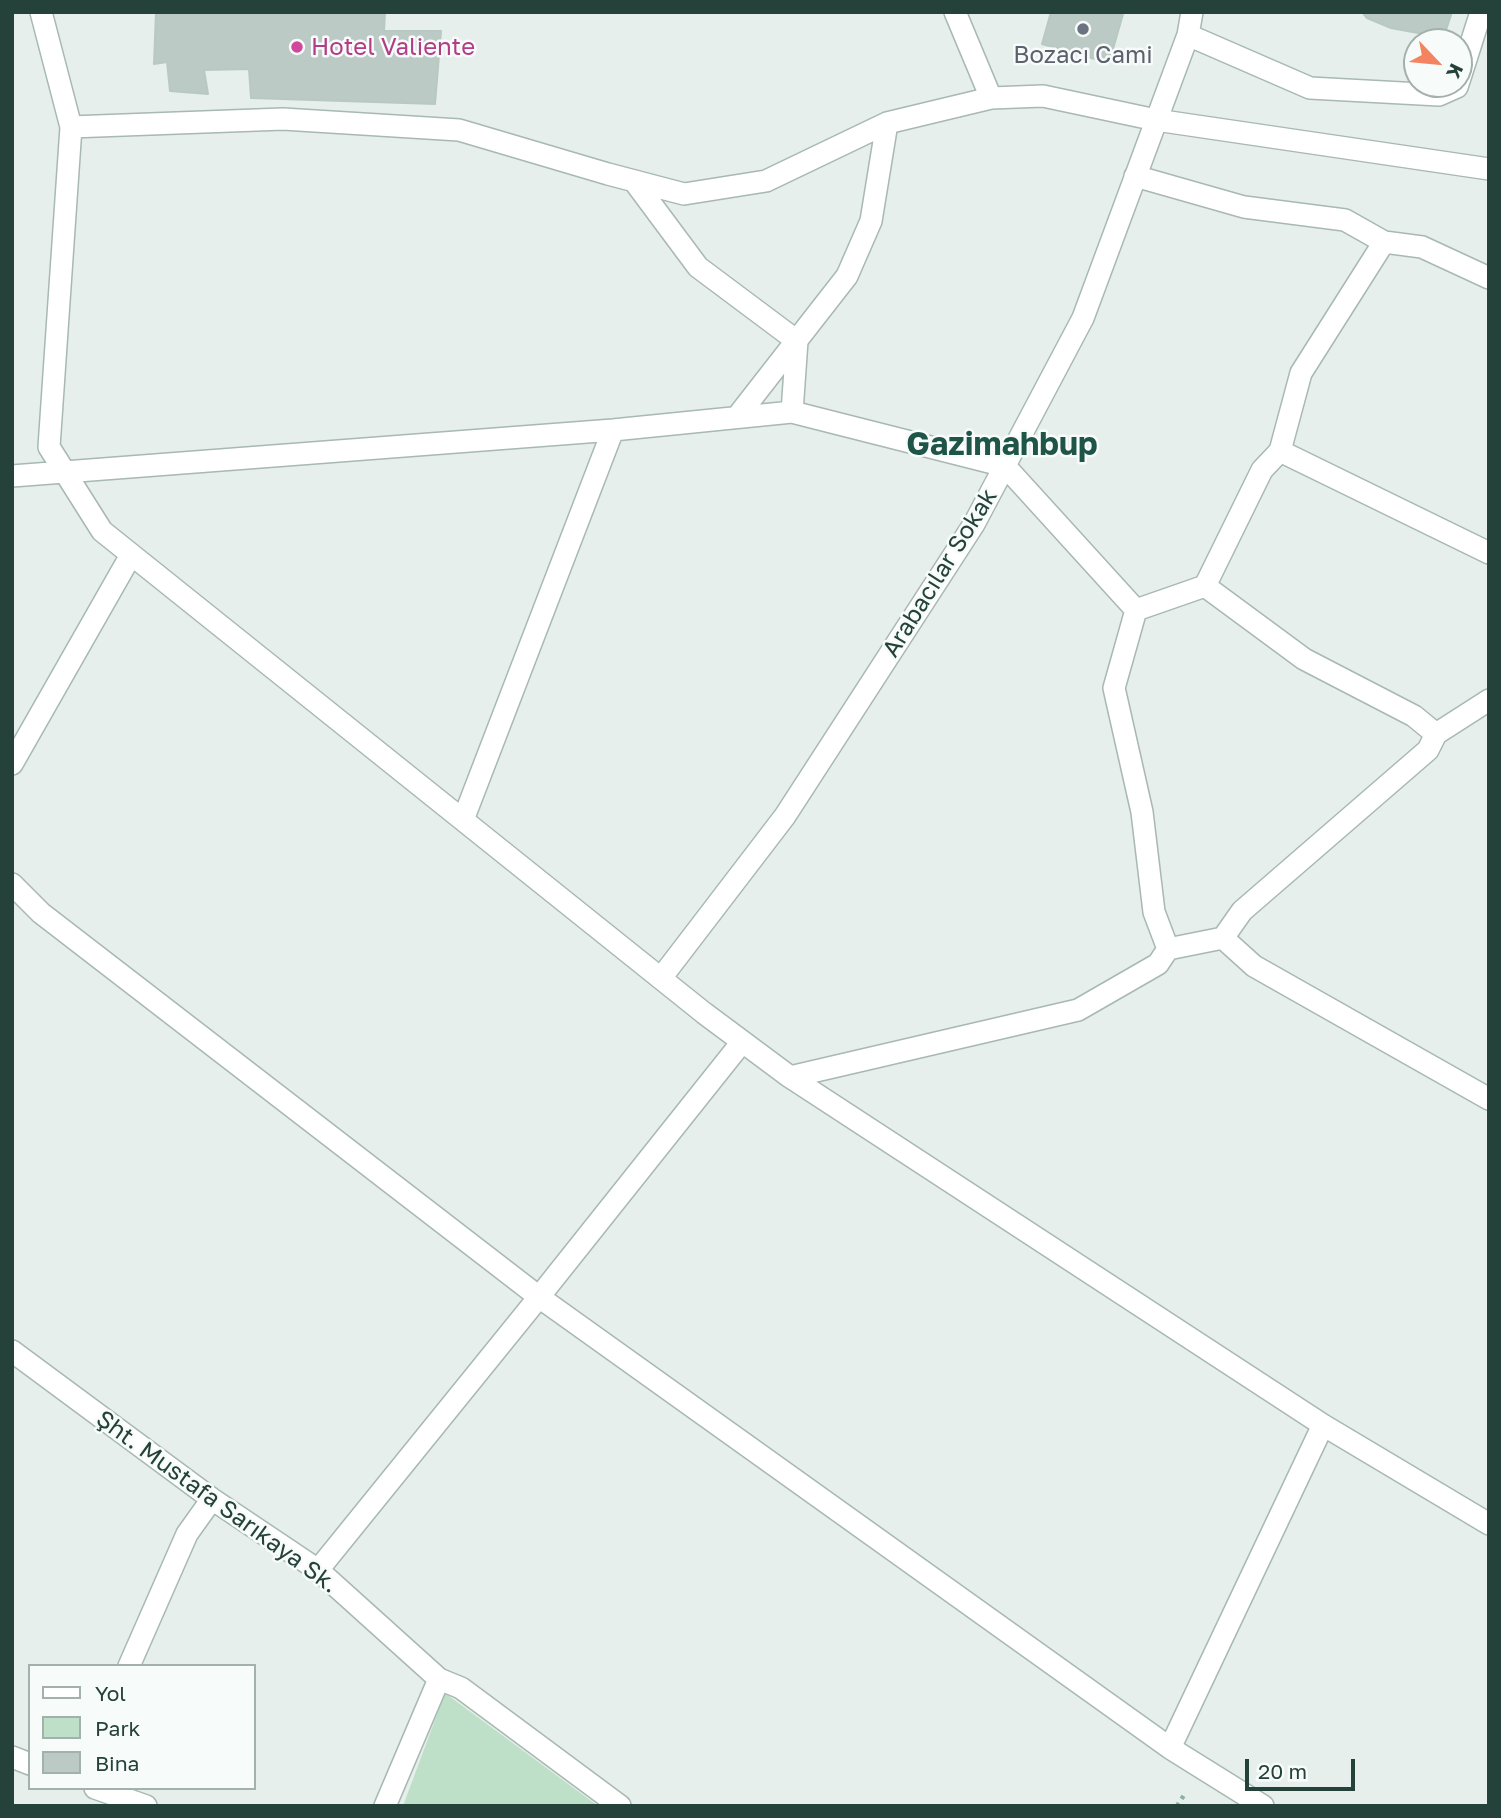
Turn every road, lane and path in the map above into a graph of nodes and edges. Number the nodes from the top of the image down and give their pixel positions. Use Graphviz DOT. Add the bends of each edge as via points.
graph roads {
  1 [pos="41,12"];
  2 [pos="955,12"];
  3 [pos="1192,12"];
  4 [pos="1481,12"];
  5 [pos="1188,35"];
  6 [pos="1473,37"];
  7 [pos="1403,93"];
  8 [pos="991,98"];
  9 [pos="1156,120"];
  10 [pos="887,123"];
  11 [pos="71,127"];
  12 [pos="1489,169"];
  13 [pos="1135,176"];
  14 [pos="634,181"];
  15 [pos="1384,242"];
  16 [pos="1489,278"];
  17 [pos="797,341"];
  18 [pos="792,412"];
  19 [pos="737,417"];
  20 [pos="613,430"];
  21 [pos="1280,451"];
  22 [pos="1005,466"];
  23 [pos="64,471"];
  24 [pos="12,477"];
  25 [pos="1489,553"];
  26 [pos="131,555"];
  27 [pos="1205,586"];
  28 [pos="1136,610"];
  29 [pos="1489,701"];
  30 [pos="1436,734"];
  31 [pos="12,764"];
  32 [pos="463,820"];
  33 [pos="12,884"];
  34 [pos="1223,937"];
  35 [pos="1168,949"];
  36 [pos="661,978"];
  37 [pos="742,1042"];
  38 [pos="790,1077"];
  39 [pos="1489,1099"];
  40 [pos="539,1297"];
  41 [pos="12,1352"];
  42 [pos="1323,1425"];
  43 [pos="212,1499"];
  44 [pos="1489,1524"];
  45 [pos="318,1570"];
  46 [pos="130,1664"];
  47 [pos="439,1679"];
  48 [pos="1170,1748"];
  49 [pos="101,1790"];
  50 [pos="146,1806"];
  51 [pos="385,1806"];
  52 [pos="620,1806"];
  53 [pos="1263,1806"];
  1 -- 11 [label="street"];
  2 -- 8 [label="street"];
  3 -- 5 [label="street, Arabacılar Sokak"];
  4 -- 6 [label="street"];
  5 -- 7 [label="street" via="1310,88"];
  5 -- 9 [label="street, Arabacılar Sokak"];
  8 -- 9 [label="street" via="1043,96"];
  8 -- 10 [label="street"];
  9 -- 12 [label="street"];
  9 -- 13 [label="street, Arabacılar Sokak"];
  10 -- 14 [label="street" via="766,181 684,194"];
  10 -- 17 [label="street" via="871,222 847,276"];
  11 -- 14 [label="street" via="283,119 459,130"];
  11 -- 23 [label="street" via="49,447"];
  13 -- 15 [label="street" via="1244,207 1345,220"];
  13 -- 22 [label="street, Arabacılar Sokak" via="1083,318"];
  14 -- 17 [label="street" via="698,267"];
  15 -- 16 [label="street" via="1422,247"];
  15 -- 21 [label="street" via="1301,373"];
  17 -- 18 [label="street"];
  17 -- 19 [label="street"];
  18 -- 19 [label="street"];
  18 -- 22 [label="street"];
  19 -- 20 [label="street"];
  20 -- 23 [label="street"];
  20 -- 32 [label="street"];
  21 -- 25 [label="street"];
  21 -- 27 [label="street" via="1262,470"];
  22 -- 28 [label="street"];
  22 -- 36 [label="street, Arabacılar Sokak" via="974,524 785,816"];
  23 -- 24 [label="street"];
  23 -- 26 [label="street" via="102,531"];
  26 -- 31 [label="street"];
  26 -- 32 [label="street"];
  27 -- 28 [label="street"];
  27 -- 30 [label="street" via="1304,659 1414,716"];
  28 -- 35 [label="street" via="1114,688 1142,812 1154,912"];
  29 -- 30 [label="street"];
  30 -- 34 [label="street" via="1428,750 1242,911"];
  32 -- 36 [label="street"];
  33 -- 40 [label="street" via="41,913"];
  34 -- 35 [label="street"];
  34 -- 39 [label="street" via="1254,966"];
  35 -- 38 [label="street" via="1158,964 1078,1010"];
  36 -- 37 [label="street"];
  37 -- 38 [label="street"];
  37 -- 40 [label="street"];
  38 -- 42 [label="street"];
  40 -- 45 [label="street"];
  40 -- 48 [label="street"];
  41 -- 43 [label="street, Şht. Mustafa Sarıkaya Sk."];
  42 -- 44 [label="street"];
  42 -- 48 [label="street"];
  43 -- 45 [label="street, Şht. Mustafa Sarıkaya Sk."];
  43 -- 46 [label="street" via="187,1534"];
  45 -- 47 [label="street, Şht. Mustafa Sarıkaya Sk."];
  47 -- 51 [label="street"];
  47 -- 52 [label="street, Şht. Mustafa Sarıkaya Sk." via="461,1688"];
  48 -- 53 [label="street"];
  49 -- 50 [label="street"];
}
